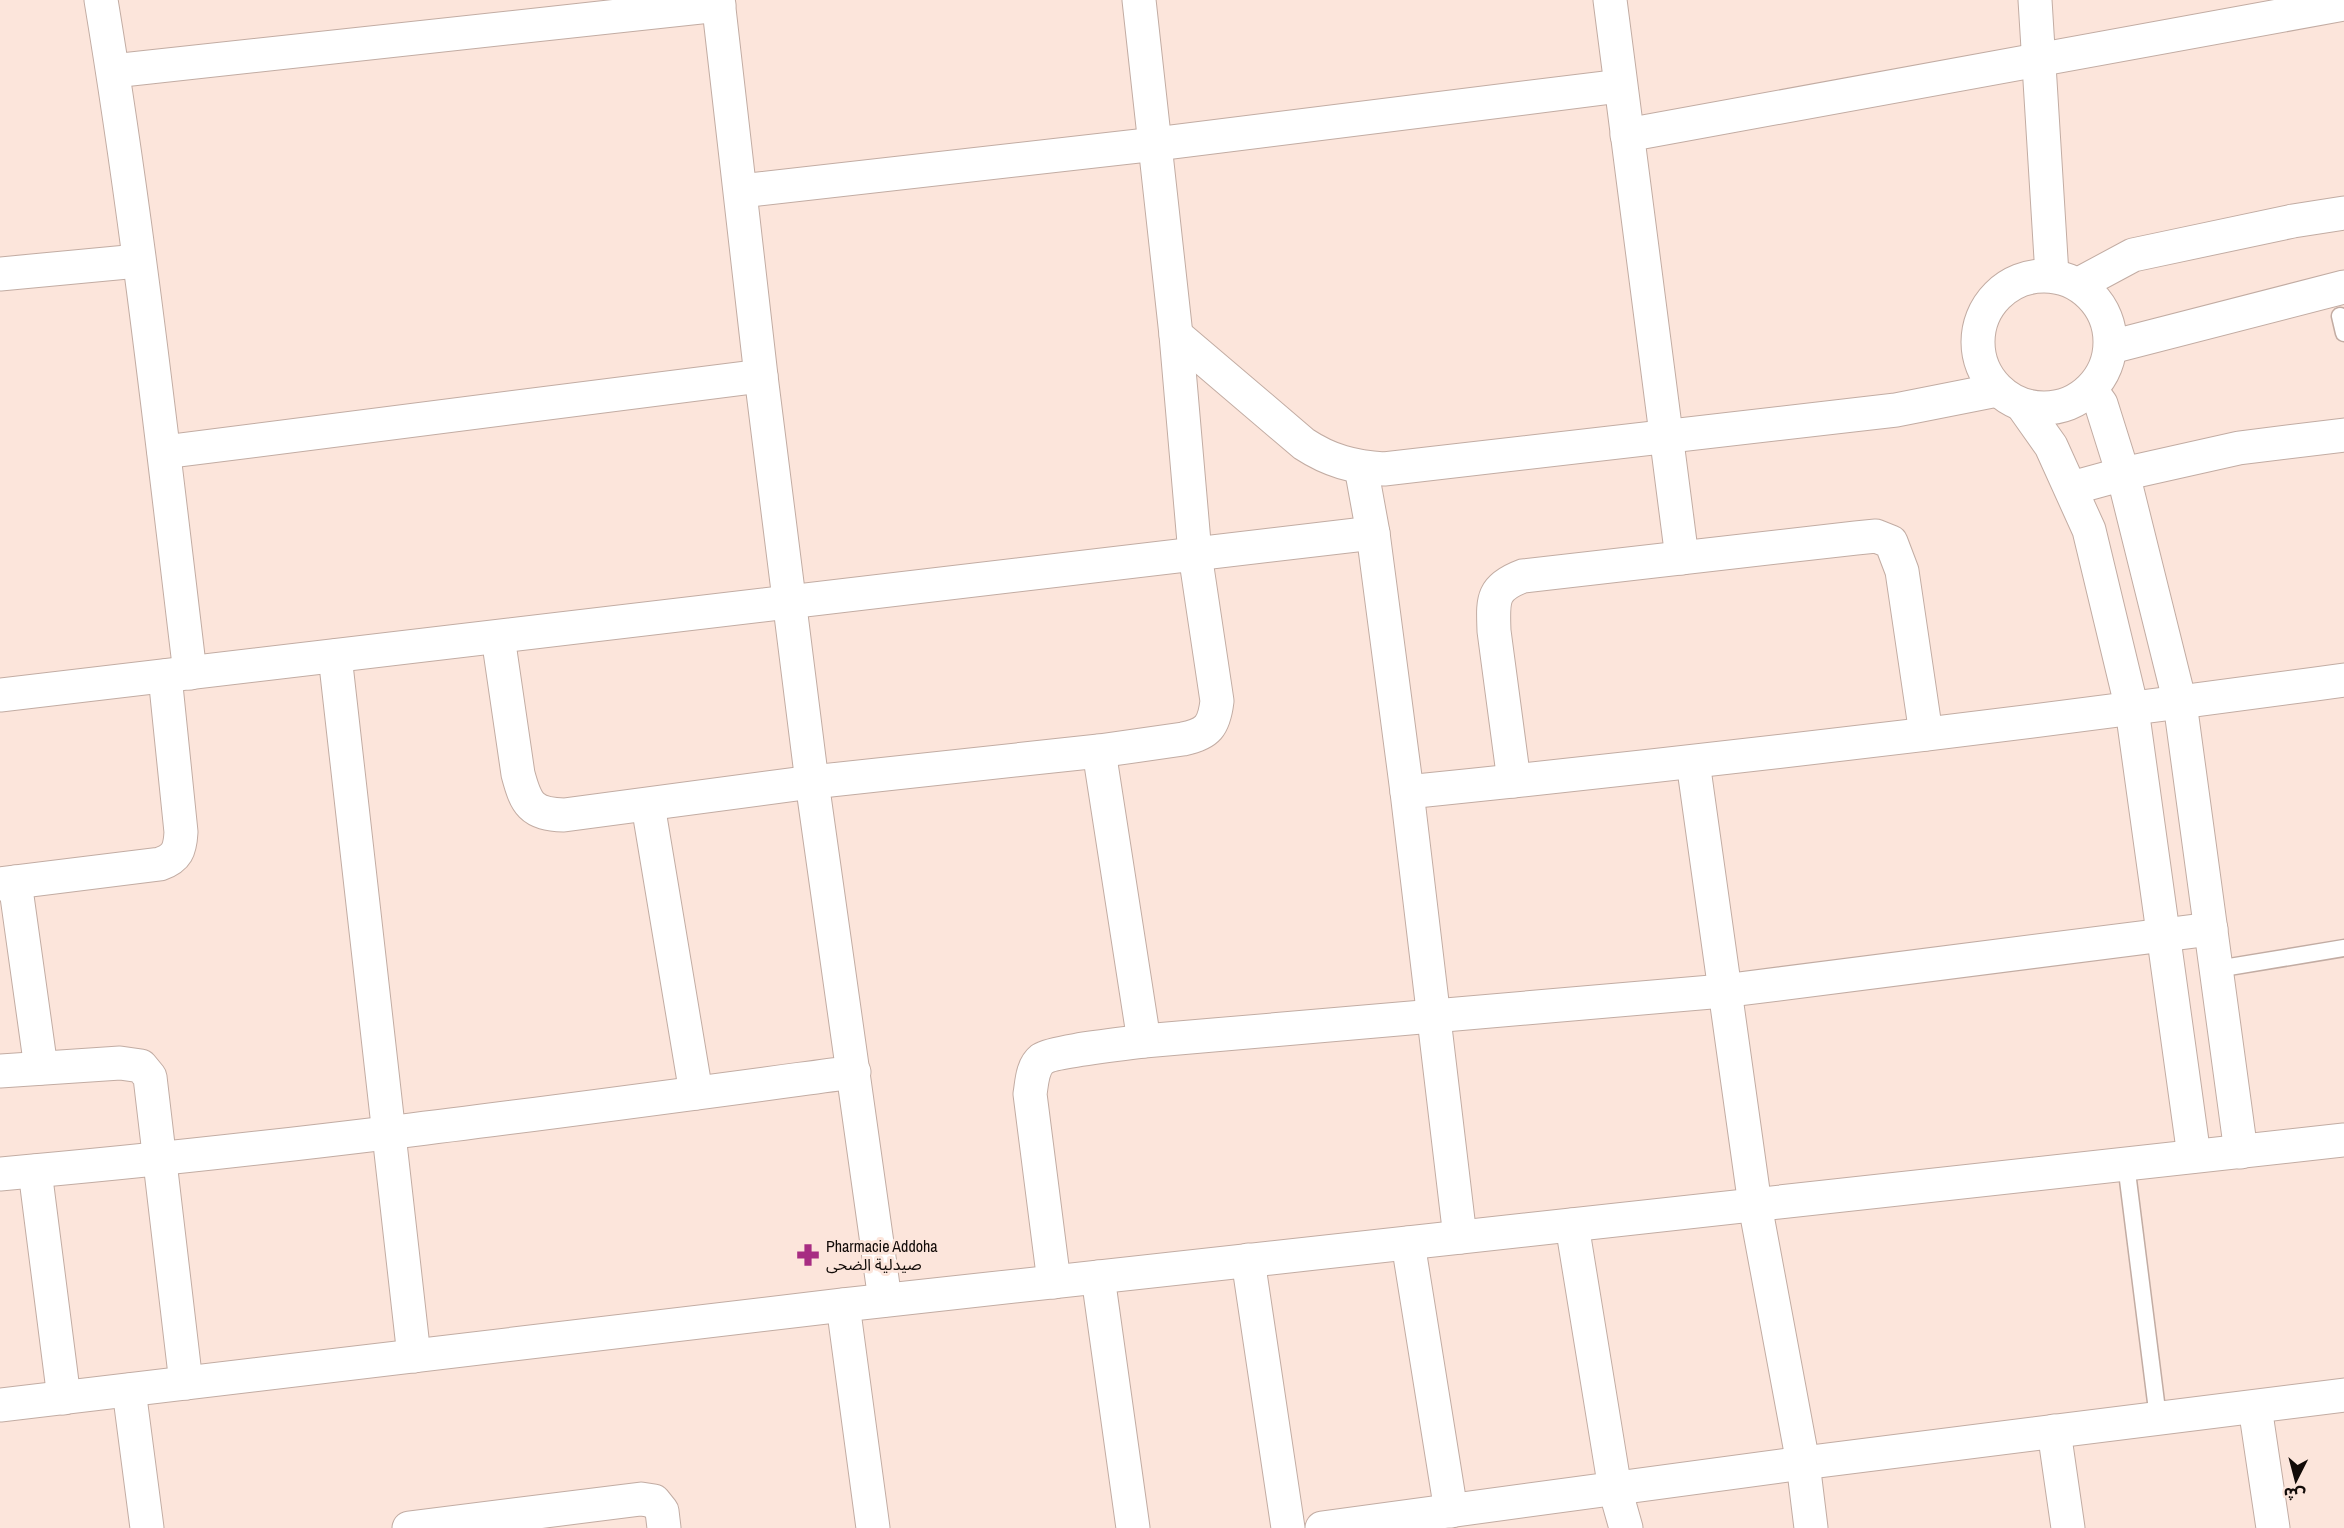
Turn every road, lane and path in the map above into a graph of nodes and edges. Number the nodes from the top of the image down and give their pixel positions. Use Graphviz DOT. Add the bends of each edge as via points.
graph roads {
  1 [pos="101,0"];
  2 [pos="1139,0"];
  3 [pos="1610,0"];
  4 [pos="2035,0"];
  5 [pos="719,3"];
  6 [pos="2344,4"];
  7 [pos="2040,61"];
  8 [pos="113,71"];
  9 [pos="1620,86"];
  10 [pos="1627,135"];
  11 [pos="1156,144"];
  12 [pos="741,191"];
  13 [pos="2344,213"];
  14 [pos="138,261"];
  15 [pos="0,274"];
  16 [pos="2066,280"];
  17 [pos="2343,312"];
  18 [pos="1176,335"];
  19 [pos="2111,347"];
  20 [pos="761,376"];
  21 [pos="2091,390"];
  22 [pos="2009,398"];
  23 [pos="2344,435"];
  24 [pos="1665,436"];
  25 [pos="164,452"];
  26 [pos="1361,468"];
  27 [pos="2122,474"];
  28 [pos="2072,488"];
  29 [pos="1373,534"];
  30 [pos="1195,554"];
  31 [pos="1682,558"];
  32 [pos="790,602"];
  33 [pos="498,637"];
  34 [pos="335,656"];
  35 [pos="178,674"];
  36 [pos="2344,680"];
  37 [pos="0,695"];
  38 [pos="2180,703"];
  39 [pos="2132,709"];
  40 [pos="1926,734"];
  41 [pos="1100,751"];
  42 [pos="1693,762"];
  43 [pos="1514,781"];
  44 [pos="812,782"];
  45 [pos="1407,792"];
  46 [pos="648,805"];
  47 [pos="8,883"];
  48 [pos="2211,929"];
  49 [pos="2163,935"];
  50 [pos="2344,948"];
  51 [pos="2217,969"];
  52 [pos="1724,991"];
  53 [pos="1435,1014"];
  54 [pos="1144,1041"];
  55 [pos="41,1068"];
  56 [pos="0,1071"];
  57 [pos="854,1072"];
  58 [pos="696,1093"];
  59 [pos="389,1133"];
  60 [pos="2344,1140"];
  61 [pos="2241,1152"];
  62 [pos="2194,1156"];
  63 [pos="160,1159"];
  64 [pos="2126,1164"];
  65 [pos="35,1171"];
  66 [pos="0,1174"];
  67 [pos="1755,1205"];
  68 [pos="1572,1224"];
  69 [pos="1460,1237"];
  70 [pos="1408,1243"];
  71 [pos="1248,1260"];
  72 [pos="1098,1277"];
  73 [pos="1054,1282"];
  74 [pos="885,1300"];
  75 [pos="843,1305"];
  76 [pos="414,1356"];
  77 [pos="186,1383"];
  78 [pos="129,1390"];
  79 [pos="2344,1395"];
  80 [pos="64,1398"];
  81 [pos="0,1405"];
  82 [pos="2255,1407"];
  83 [pos="2158,1418"];
  84 [pos="2054,1431"];
  85 [pos="1803,1463"];
  86 [pos="1615,1489"];
  87 [pos="1451,1511"];
  88 [pos="147,1528"];
  89 [pos="410,1528"];
  90 [pos="664,1528"];
  91 [pos="873,1528"];
  92 [pos="1133,1528"];
  93 [pos="1288,1528"];
  94 [pos="1322,1528"];
  95 [pos="1626,1528"];
  96 [pos="1811,1528"];
  97 [pos="2068,1528"];
  98 [pos="2273,1528"];
  1 -- 8 [label="street"];
  2 -- 11 [label="street"];
  3 -- 9 [label="street"];
  4 -- 7 [label="street"];
  5 -- 8 [label="street"];
  5 -- 12 [label="street"];
  6 -- 7 [label="street"];
  7 -- 10 [label="street"];
  7 -- 16 [label="street"];
  8 -- 14 [label="street"];
  9 -- 10 [label="street"];
  9 -- 11 [label="street"];
  10 -- 24 [label="street"];
  11 -- 12 [label="street"];
  11 -- 18 [label="street"];
  12 -- 20 [label="street"];
  13 -- 16 [label="street" via="2133,255"];
  14 -- 15 [label="street"];
  14 -- 25 [label="street"];
  16 -- 19 [label="street" via="2097,301 2109,323"];
  16 -- 22 [label="street" via="2019,279 1990,300 1977,331 1980,365"];
  17 -- 19 [label="street"];
  18 -- 26 [label="street" via="1304,444 1322,456"];
  18 -- 30 [label="street"];
  19 -- 21 [label="street" via="2105,371"];
  20 -- 25 [label="street"];
  20 -- 32 [label="street"];
  21 -- 22 [label="street" via="2070,403 2047,409"];
  21 -- 27 [label="street" via="2101,404"];
  22 -- 24 [label="street"];
  22 -- 28 [label="street" via="2051,446"];
  23 -- 27 [label="street" via="2239,448"];
  24 -- 26 [label="street" via="1384,469"];
  24 -- 31 [label="street"];
  25 -- 35 [label="street"];
  26 -- 29 [label="street"];
  27 -- 28 [label="street"];
  27 -- 38 [label="street"];
  28 -- 39 [label="street" via="2090,530"];
  29 -- 30 [label="street"];
  29 -- 45 [label="street"];
  30 -- 32 [label="street"];
  30 -- 41 [label="street" via="1217,701 1215,718 1207,730 1195,736"];
  31 -- 40 [label="street" via="1876,537 1891,542 1902,571"];
  31 -- 43 [label="street" via="1523,576 1506,583 1496,595 1494,631"];
  32 -- 33 [label="street"];
  32 -- 44 [label="street"];
  33 -- 34 [label="street"];
  33 -- 46 [label="street" via="518,774 532,808 546,815 564,815"];
  34 -- 35 [label="street"];
  34 -- 59 [label="street"];
  35 -- 37 [label="street"];
  35 -- 47 [label="street" via="181,832 175,857 160,864"];
  36 -- 38 [label="street"];
  38 -- 39 [label="street"];
  38 -- 48 [label="street"];
  39 -- 40 [label="street"];
  39 -- 49 [label="street"];
  40 -- 42 [label="street"];
  41 -- 44 [label="street"];
  41 -- 54 [label="street"];
  42 -- 43 [label="street"];
  42 -- 52 [label="street"];
  43 -- 45 [label="street"];
  44 -- 46 [label="street"];
  44 -- 57 [label="street"];
  45 -- 53 [label="street"];
  46 -- 58 [label="street"];
  47 -- 55 [label="street"];
  48 -- 49 [label="street"];
  48 -- 51 [label="street"];
  49 -- 52 [label="street"];
  49 -- 62 [label="street"];
  50 -- 51 [label="lane"];
  51 -- 61 [label="street"];
  52 -- 53 [label="street"];
  52 -- 67 [label="street"];
  53 -- 54 [label="street"];
  53 -- 69 [label="street"];
  54 -- 73 [label="street" via="1057,1054 1042,1059 1033,1073 1030,1094"];
  55 -- 56 [label="street"];
  55 -- 63 [label="street" via="120,1063 141,1066 150,1077"];
  57 -- 58 [label="street"];
  57 -- 74 [label="street"];
  58 -- 59 [label="street"];
  59 -- 63 [label="street"];
  59 -- 76 [label="street"];
  60 -- 61 [label="street"];
  61 -- 62 [label="street"];
  62 -- 64 [label="street"];
  63 -- 65 [label="street"];
  63 -- 77 [label="street"];
  64 -- 67 [label="street"];
  64 -- 83 [label="lane"];
  65 -- 66 [label="street"];
  65 -- 80 [label="street"];
  67 -- 68 [label="street"];
  67 -- 85 [label="street"];
  68 -- 69 [label="street"];
  68 -- 86 [label="street"];
  69 -- 70 [label="street"];
  70 -- 71 [label="street"];
  70 -- 87 [label="street"];
  71 -- 72 [label="street"];
  71 -- 93 [label="street"];
  72 -- 73 [label="street"];
  72 -- 92 [label="street"];
  73 -- 74 [label="street"];
  74 -- 75 [label="street"];
  75 -- 76 [label="street"];
  75 -- 91 [label="street"];
  76 -- 77 [label="street"];
  77 -- 78 [label="street"];
  78 -- 80 [label="street"];
  78 -- 88 [label="street"];
  79 -- 82 [label="street"];
  80 -- 81 [label="street"];
  82 -- 83 [label="street"];
  82 -- 98 [label="street"];
  83 -- 84 [label="street"];
  84 -- 85 [label="street"];
  84 -- 97 [label="street"];
  85 -- 86 [label="street"];
  85 -- 96 [label="street"];
  86 -- 87 [label="street"];
  86 -- 95 [label="street"];
  87 -- 94 [label="street"];
  89 -- 90 [label="street" via="641,1499 654,1501 662,1511"];
}
